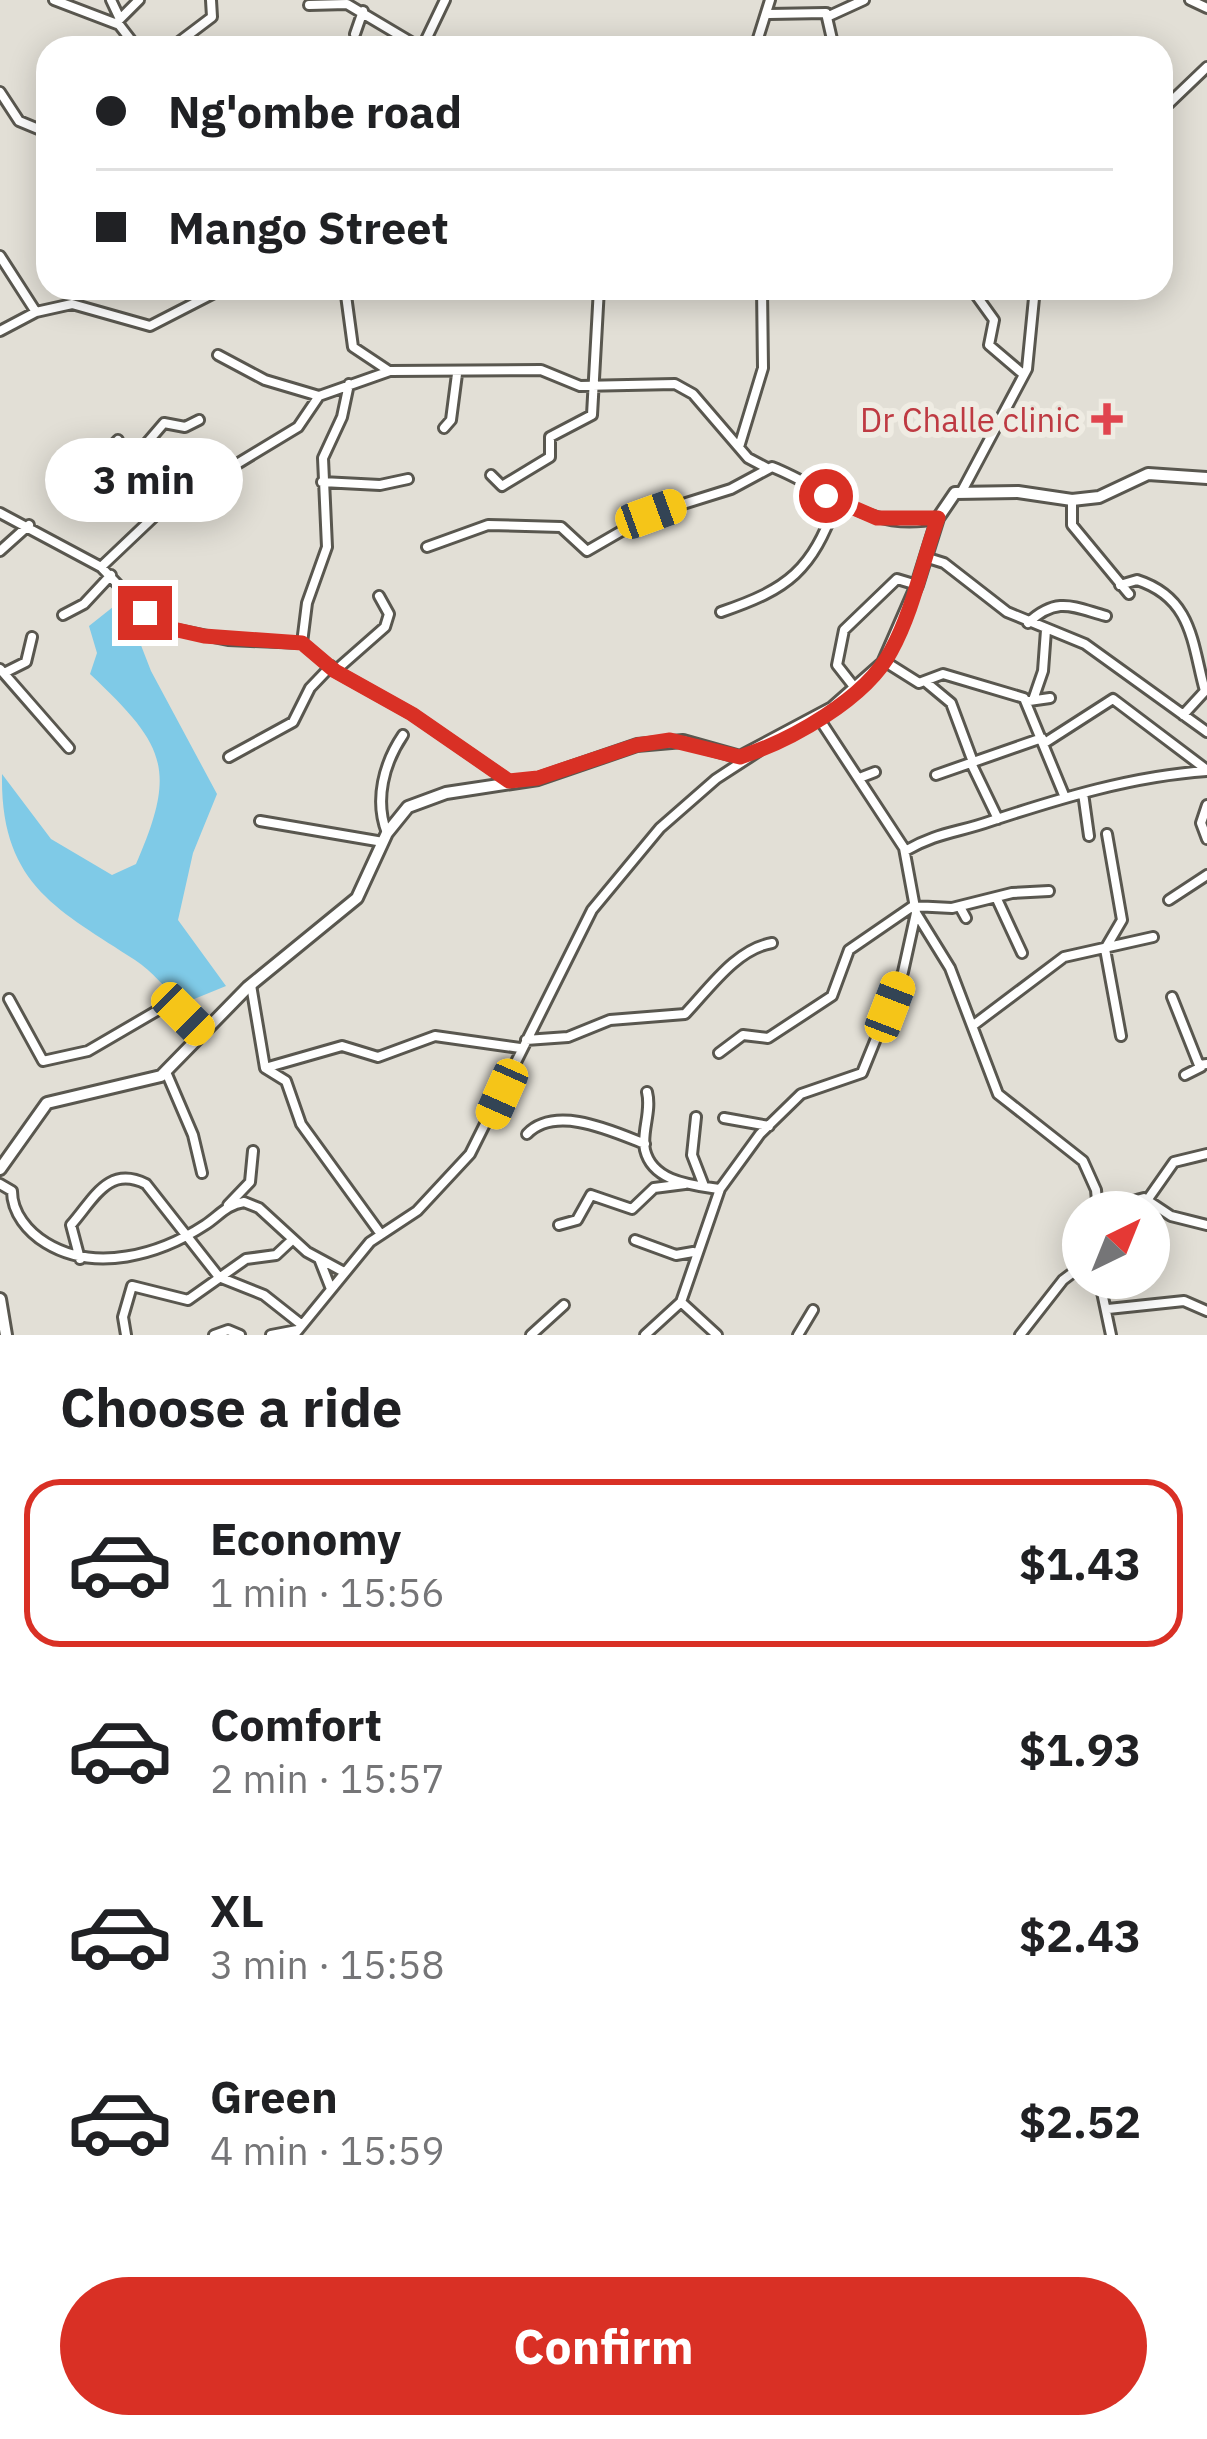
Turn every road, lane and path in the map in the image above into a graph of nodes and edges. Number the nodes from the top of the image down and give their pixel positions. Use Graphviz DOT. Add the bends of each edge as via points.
graph roads {
  1 [pos="55,0"];
  2 [pos="111,0"];
  3 [pos="139,0"];
  4 [pos="211,0"];
  5 [pos="445,0"];
  6 [pos="770,0"];
  7 [pos="865,0"];
  8 [pos="1190,0"];
  9 [pos="309,5"];
  10 [pos="1207,8"];
  11 [pos="363,11"];
  12 [pos="769,14"];
  13 [pos="829,16"];
  14 [pos="118,21"];
  15 [pos="355,34"];
  16 [pos="129,36"];
  17 [pos="187,36"];
  18 [pos="403,36"];
  19 [pos="428,36"];
  20 [pos="760,36"];
  21 [pos="832,36"];
  22 [pos="1207,67"];
  23 [pos="0,92"];
  24 [pos="1173,100"];
  25 [pos="0,112"];
  26 [pos="14,117"];
  27 [pos="36,127"];
  28 [pos="0,256"];
  29 [pos="199,300"];
  30 [pos="347,300"];
  31 [pos="599,300"];
  32 [pos="762,300"];
  33 [pos="980,300"];
  34 [pos="1034,300"];
  35 [pos="36,312"];
  36 [pos="0,331"];
  37 [pos="218,355"];
  38 [pos="390,371"];
  39 [pos="457,374"];
  40 [pos="1023,374"];
  41 [pos="350,382"];
  42 [pos="597,388"];
  43 [pos="319,396"];
  44 [pos="1004,414"];
  45 [pos="199,420"];
  46 [pos="1042,420"];
  47 [pos="444,428"];
  48 [pos="118,440"];
  49 [pos="739,447"];
  50 [pos="766,468"];
  51 [pos="73,470"];
  52 [pos="491,475"];
  53 [pos="408,478"];
  54 [pos="1207,478"];
  55 [pos="81,479"];
  56 [pos="322,482"];
  57 [pos="962,490"];
  58 [pos="104,493"];
  59 [pos="1072,500"];
  60 [pos="836,502"];
  61 [pos="0,513"];
  62 [pos="938,518"];
  63 [pos="149,520"];
  64 [pos="29,525"];
  65 [pos="427,547"];
  66 [pos="0,551"];
  67 [pos="928,558"];
  68 [pos="101,567"];
  69 [pos="111,575"];
  70 [pos="917,585"];
  71 [pos="1120,585"];
  72 [pos="1129,594"];
  73 [pos="379,596"];
  74 [pos="721,612"];
  75 [pos="63,615"];
  76 [pos="1106,616"];
  77 [pos="1028,623"];
  78 [pos="1046,630"];
  79 [pos="32,637"];
  80 [pos="302,643"];
  81 [pos="884,661"];
  82 [pos="1207,663"];
  83 [pos="333,669"];
  84 [pos="1198,670"];
  85 [pos="2,671"];
  86 [pos="927,683"];
  87 [pos="856,689"];
  88 [pos="1050,698"];
  89 [pos="1030,701"];
  90 [pos="1183,715"];
  91 [pos="818,717"];
  92 [pos="1207,732"];
  93 [pos="403,735"];
  94 [pos="1042,741"];
  95 [pos="69,748"];
  96 [pos="760,751"];
  97 [pos="229,757"];
  98 [pos="972,762"];
  99 [pos="1207,771"];
  100 [pos="875,772"];
  101 [pos="936,775"];
  102 [pos="862,777"];
  103 [pos="509,781"];
  104 [pos="1083,794"];
  105 [pos="1064,795"];
  106 [pos="1207,805"];
  107 [pos="998,819"];
  108 [pos="260,820"];
  109 [pos="1107,834"];
  110 [pos="1089,836"];
  111 [pos="386,837"];
  112 [pos="1207,839"];
  113 [pos="905,851"];
  114 [pos="1207,875"];
  115 [pos="1049,891"];
  116 [pos="997,897"];
  117 [pos="1169,900"];
  118 [pos="960,907"];
  119 [pos="914,910"];
  120 [pos="966,918"];
  121 [pos="1154,937"];
  122 [pos="772,943"];
  123 [pos="1105,950"];
  124 [pos="1022,953"];
  125 [pos="250,986"];
  126 [pos="1172,997"];
  127 [pos="9,999"];
  128 [pos="975,1024"];
  129 [pos="203,1034"];
  130 [pos="1121,1036"];
  131 [pos="522,1044"];
  132 [pos="719,1053"];
  133 [pos="1204,1065"];
  134 [pos="266,1068"];
  135 [pos="166,1072"];
  136 [pos="1185,1075"];
  137 [pos="647,1092"];
  138 [pos="696,1117"];
  139 [pos="724,1118"];
  140 [pos="770,1126"];
  141 [pos="527,1134"];
  142 [pos="645,1144"];
  143 [pos="253,1151"];
  144 [pos="1207,1154"];
  145 [pos="0,1169"];
  146 [pos="202,1173"];
  147 [pos="0,1184"];
  148 [pos="685,1184"];
  149 [pos="704,1186"];
  150 [pos="720,1189"];
  151 [pos="1092,1191"];
  152 [pos="1154,1191"];
  153 [pos="228,1205"];
  154 [pos="1170,1215"];
  155 [pos="559,1225"];
  156 [pos="1207,1225"];
  157 [pos="188,1233"];
  158 [pos="380,1233"];
  159 [pos="292,1240"];
  160 [pos="635,1240"];
  161 [pos="693,1252"];
  162 [pos="80,1259"];
  163 [pos="319,1259"];
  164 [pos="344,1272"];
  165 [pos="219,1277"];
  166 [pos="1062,1281"];
  167 [pos="332,1289"];
  168 [pos="0,1299"];
  169 [pos="1105,1299"];
  170 [pos="681,1302"];
  171 [pos="564,1305"];
  172 [pos="1108,1309"];
  173 [pos="813,1310"];
  174 [pos="1207,1311"];
  175 [pos="298,1330"];
  176 [pos="6,1335"];
  177 [pos="126,1335"];
  178 [pos="214,1335"];
  179 [pos="240,1335"];
  180 [pos="271,1335"];
  181 [pos="531,1335"];
  182 [pos="645,1335"];
  183 [pos="717,1335"];
  184 [pos="798,1335"];
  185 [pos="1020,1335"];
  186 [pos="1111,1335"];
  1 -- 14 [label="street"];
  2 -- 14 [label="street"];
  3 -- 14 [label="street"];
  4 -- 17 [label="street" via="212,17"];
  5 -- 19 [label="street"];
  6 -- 12 [label="street"];
  7 -- 13 [label="street"];
  8 -- 10 [label="street"];
  9 -- 11 [label="street"];
  11 -- 15 [label="street"];
  11 -- 18 [label="street"];
  12 -- 13 [label="street"];
  12 -- 20 [label="street"];
  13 -- 21 [label="street"];
  14 -- 16 [label="street"];
  22 -- 24 [label="street"];
  23 -- 26 [label="street"];
  25 -- 26 [label="street"];
  26 -- 27 [label="street"];
  28 -- 35 [label="street"];
  29 -- 35 [label="street" via="150,326 72,304"];
  30 -- 38 [label="street" via="353,347"];
  31 -- 42 [label="street"];
  32 -- 49 [label="street" via="763,368"];
  33 -- 40 [label="street" via="994,320 989,345"];
  34 -- 40 [label="street"];
  35 -- 36 [label="street"];
  37 -- 43 [label="street"];
  38 -- 39 [label="street"];
  38 -- 41 [label="street"];
  39 -- 42 [label="street" via="541,370"];
  39 -- 47 [label="street"];
  40 -- 44 [label="street"];
  41 -- 43 [label="street"];
  41 -- 56 [label="street"];
  42 -- 49 [label="street" via="684,388"];
  42 -- 52 [label="street" via="592,415 550,436 545,462 505,486"];
  43 -- 63 [label="street" via="286,437"];
  44 -- 46 [label="street"];
  44 -- 57 [label="street"];
  45 -- 58 [label="street" via="185,427 167,421"];
  48 -- 55 [label="street"];
  49 -- 50 [label="street"];
  50 -- 60 [label="street"];
  50 -- 65 [label="street" via="731,489 651,514 587,551 561,527 500,525"];
  51 -- 55 [label="street"];
  53 -- 56 [label="street"];
  54 -- 59 [label="street" via="1148,474"];
  55 -- 58 [label="street"];
  56 -- 80 [label="street" via="327,547"];
  57 -- 59 [label="street"];
  57 -- 62 [label="street"];
  58 -- 63 [label="street"];
  59 -- 71 [label="street" via="1072,525"];
  60 -- 62 [label="street" via="889,520"];
  60 -- 74 [label="street" via="805,568"];
  61 -- 64 [label="street"];
  62 -- 67 [label="street"];
  63 -- 68 [label="street"];
  64 -- 66 [label="street"];
  64 -- 68 [label="street"];
  67 -- 70 [label="street"];
  67 -- 77 [label="street"];
  68 -- 69 [label="street"];
  69 -- 75 [label="street"];
  69 -- 80 [label="street" via="145,613 173,629"];
  70 -- 81 [label="street"];
  70 -- 87 [label="street" via="897,578 844,629 838,670"];
  71 -- 72 [label="street"];
  71 -- 84 [label="street" via="1137,580 1168,595 1196,636"];
  73 -- 83 [label="street" via="389,614 385,627"];
  76 -- 77 [label="street" via="1070,602"];
  77 -- 78 [label="street"];
  78 -- 89 [label="street" via="1043,671"];
  78 -- 90 [label="street" via="1085,644"];
  79 -- 85 [label="street" via="26,662"];
  80 -- 83 [label="street"];
  81 -- 86 [label="street"];
  81 -- 87 [label="street"];
  82 -- 84 [label="street"];
  83 -- 97 [label="street" via="310,688 293,722"];
  83 -- 103 [label="street"];
  84 -- 90 [label="street" via="1204,694"];
  85 -- 95 [label="street"];
  86 -- 89 [label="street" via="946,674"];
  86 -- 98 [label="street" via="951,703"];
  87 -- 91 [label="street"];
  88 -- 89 [label="street"];
  89 -- 94 [label="street"];
  90 -- 92 [label="street"];
  91 -- 96 [label="street"];
  91 -- 102 [label="street"];
  93 -- 111 [label="street" via="385,772"];
  94 -- 98 [label="street"];
  94 -- 99 [label="street" via="1114,698"];
  94 -- 105 [label="street"];
  96 -- 103 [label="street" via="740,757 670,740"];
  96 -- 131 [label="street" via="660,828 592,910"];
  98 -- 101 [label="street"];
  98 -- 107 [label="street"];
  99 -- 104 [label="street"];
  100 -- 102 [label="street"];
  102 -- 113 [label="street"];
  103 -- 111 [label="street" via="419,802"];
  104 -- 105 [label="street"];
  104 -- 110 [label="street"];
  105 -- 107 [label="street"];
  106 -- 112 [label="street"];
  107 -- 113 [label="street" via="925,836"];
  108 -- 111 [label="street"];
  109 -- 123 [label="street" via="1122,920"];
  111 -- 125 [label="street" via="357,898"];
  113 -- 119 [label="street"];
  114 -- 117 [label="street"];
  115 -- 116 [label="street"];
  116 -- 118 [label="street"];
  116 -- 124 [label="street"];
  118 -- 119 [label="street"];
  118 -- 120 [label="street"];
  119 -- 128 [label="street"];
  119 -- 132 [label="street" via="849,950 825,1002 768,1038 743,1035"];
  119 -- 140 [label="street" via="903,972 862,1073 801,1094"];
  121 -- 123 [label="street"];
  122 -- 131 [label="street" via="715,980 685,1014 610,1020"];
  123 -- 128 [label="street" via="1064,957"];
  123 -- 130 [label="street"];
  125 -- 129 [label="street"];
  125 -- 134 [label="street"];
  126 -- 133 [label="street"];
  127 -- 129 [label="street" via="43,1061 88,1051 160,1009 183,1014"];
  128 -- 151 [label="street" via="998,1094 1083,1161"];
  129 -- 135 [label="street"];
  131 -- 134 [label="street" via="435,1036 378,1057 342,1046"];
  131 -- 158 [label="street" via="470,1154 417,1211"];
  133 -- 136 [label="street"];
  134 -- 158 [label="street" via="286,1081 302,1124"];
  135 -- 145 [label="street" via="47,1103"];
  135 -- 146 [label="street"];
  137 -- 142 [label="street"];
  138 -- 149 [label="street" via="692,1155"];
  139 -- 140 [label="street"];
  140 -- 150 [label="street"];
  141 -- 142 [label="street" via="540,1125 595,1124"];
  142 -- 148 [label="street" via="665,1176"];
  143 -- 153 [label="street" via="250,1182"];
  144 -- 152 [label="street" via="1174,1162"];
  147 -- 162 [label="street" via="40,1239"];
  148 -- 149 [label="street"];
  148 -- 155 [label="street" via="654,1188 632,1209 591,1195 577,1220"];
  149 -- 150 [label="street"];
  150 -- 161 [label="street"];
  153 -- 157 [label="street"];
  153 -- 159 [label="street" via="253,1204"];
  154 -- 156 [label="street"];
  157 -- 162 [label="street" via="109,1261"];
  157 -- 162 [label="street" via="146,1184 117,1176 70,1229"];
  157 -- 165 [label="street"];
  158 -- 164 [label="street"];
  159 -- 163 [label="street"];
  159 -- 165 [label="street" via="276,1255 246,1259"];
  160 -- 161 [label="street" via="676,1255"];
  161 -- 170 [label="street"];
  163 -- 164 [label="street"];
  163 -- 167 [label="street"];
  164 -- 167 [label="street"];
  165 -- 175 [label="street" via="264,1295"];
  165 -- 177 [label="street" via="188,1300 132,1286"];
  166 -- 185 [label="street"];
  167 -- 175 [label="street"];
  168 -- 176 [label="street"];
  169 -- 172 [label="street"];
  170 -- 182 [label="street"];
  170 -- 183 [label="street"];
  171 -- 181 [label="street"];
  172 -- 174 [label="street" via="1184,1301"];
  172 -- 186 [label="street"];
  173 -- 184 [label="street"];
  175 -- 180 [label="street"];
  178 -- 179 [label="street"];
}
